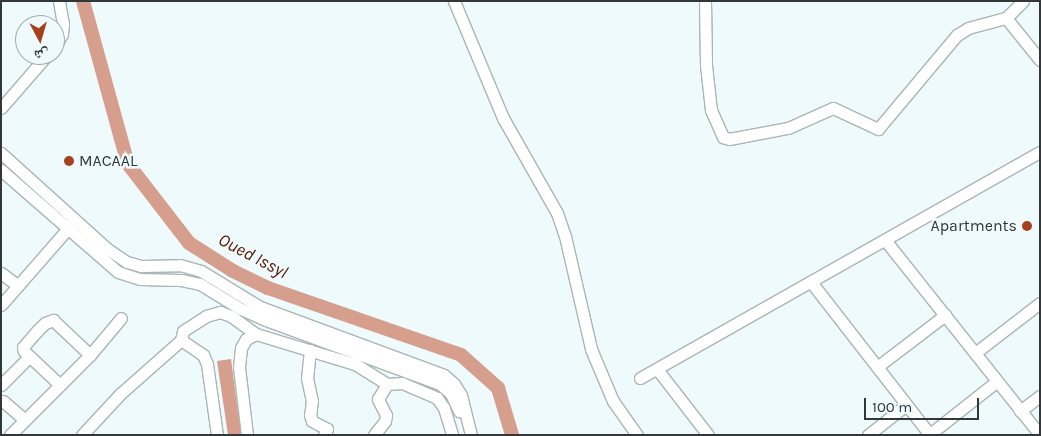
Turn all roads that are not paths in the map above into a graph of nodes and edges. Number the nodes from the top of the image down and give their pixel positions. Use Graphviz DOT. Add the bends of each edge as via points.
graph roads {
  1 [pos="58,1"];
  2 [pos="454,1"];
  3 [pos="705,1"];
  4 [pos="1023,1"];
  5 [pos="61,15"];
  6 [pos="1006,18"];
  7 [pos="1035,46"];
  8 [pos="1040,60"];
  9 [pos="38,65"];
  10 [pos="1,108"];
  11 [pos="1040,152"];
  12 [pos="1,153"];
  13 [pos="1,170"];
  14 [pos="76,220"];
  15 [pos="68,228"];
  16 [pos="885,240"];
  17 [pos="1,273"];
  18 [pos="811,282"];
  19 [pos="18,286"];
  20 [pos="1040,303"];
  21 [pos="1,305"];
  22 [pos="945,315"];
  23 [pos="121,318"];
  24 [pos="256,334"];
  25 [pos="181,340"];
  26 [pos="310,350"];
  27 [pos="975,353"];
  28 [pos="90,355"];
  29 [pos="29,356"];
  30 [pos="657,368"];
  31 [pos="878,368"];
  32 [pos="640,378"];
  33 [pos="998,382"];
  34 [pos="387,384"];
  35 [pos="1,385"];
  36 [pos="60,385"];
  37 [pos="1040,396"];
  38 [pos="2,402"];
  39 [pos="906,405"];
  40 [pos="1020,411"];
  41 [pos="25,420"];
  42 [pos="10,435"];
  43 [pos="82,435"];
  44 [pos="217,435"];
  45 [pos="247,435"];
  46 [pos="324,435"];
  47 [pos="374,435"];
  48 [pos="452,435"];
  49 [pos="463,435"];
  50 [pos="470,435"];
  51 [pos="637,435"];
  52 [pos="708,435"];
  53 [pos="868,435"];
  54 [pos="930,435"];
  55 [pos="1040,435"];
  1 -- 5 [label="street"];
  2 -- 51 [label="street" via="503,118 566,236 591,349 613,401"];
  3 -- 6 [label="street" via="706,65 711,110 726,139 788,128 833,108 878,129 957,35 968,28"];
  4 -- 6 [label="street"];
  6 -- 7 [label="street"];
  7 -- 8 [label="street"];
  9 -- 10 [label="street"];
  11 -- 16 [label="street"];
  12 -- 14 [label="street"];
  13 -- 15 [label="street"];
  14 -- 15 [label="street"];
  14 -- 50 [label="street" via="106,248 127,262 146,266 180,264 201,271 260,307 444,375 461,395"];
  15 -- 19 [label="street"];
  15 -- 49 [label="street" via="124,275 140,280 181,280 200,284 266,320 440,384 456,402"];
  16 -- 18 [label="street"];
  16 -- 22 [label="street"];
  17 -- 19 [label="street"];
  18 -- 30 [label="street"];
  18 -- 31 [label="street"];
  19 -- 21 [label="street"];
  20 -- 27 [label="street"];
  22 -- 27 [label="street"];
  22 -- 31 [label="street"];
  23 -- 28 [label="street"];
  24 -- 25 [label="street" via="220,312 188,326"];
  24 -- 26 [label="street"];
  24 -- 45 [label="street" via="246,339 241,348 239,367"];
  25 -- 43 [label="street" via="120,394"];
  25 -- 44 [label="street" via="202,355 207,364"];
  26 -- 34 [label="street" via="355,364"];
  26 -- 46 [label="street" via="310,415 312,421 327,428"];
  27 -- 33 [label="street"];
  28 -- 29 [label="street" via="52,320 45,323 24,347"];
  28 -- 36 [label="street"];
  29 -- 35 [label="street"];
  29 -- 36 [label="street"];
  30 -- 32 [label="street"];
  30 -- 52 [label="street"];
  31 -- 39 [label="street"];
  33 -- 40 [label="street"];
  33 -- 54 [label="street"];
  34 -- 47 [label="street" via="378,399 386,415 385,421"];
  34 -- 48 [label="street" via="402,384 437,398 444,408"];
  36 -- 41 [label="street"];
  37 -- 40 [label="street"];
  38 -- 41 [label="street"];
  39 -- 53 [label="street"];
  39 -- 54 [label="street"];
  40 -- 55 [label="street"];
  41 -- 42 [label="street"];
}
